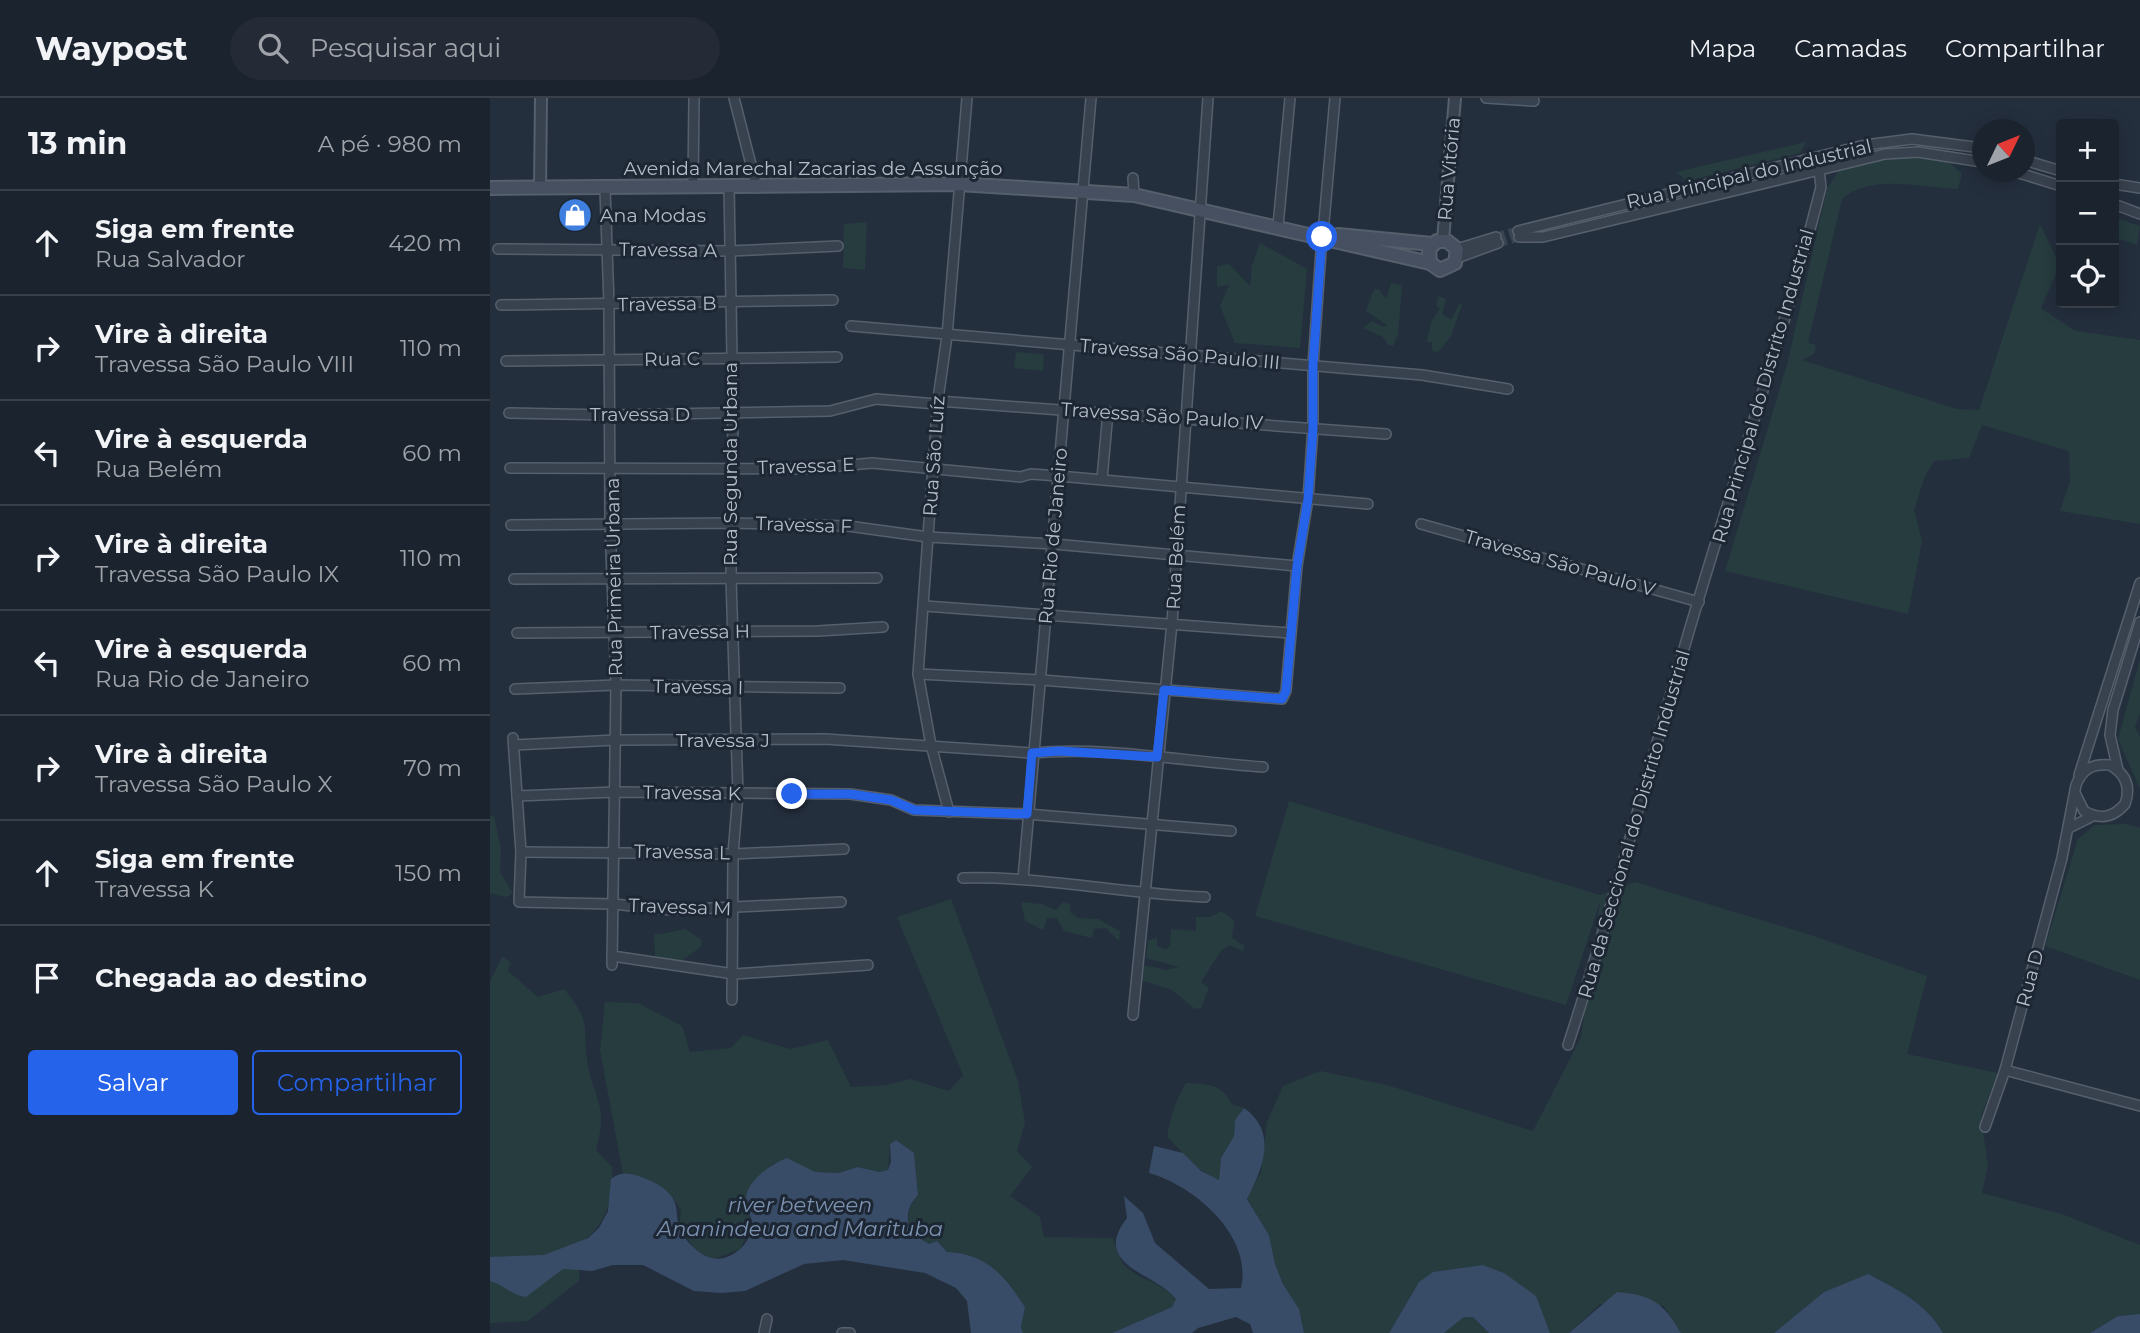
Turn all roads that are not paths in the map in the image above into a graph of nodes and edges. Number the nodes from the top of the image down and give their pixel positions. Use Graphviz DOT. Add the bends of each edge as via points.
graph roads {
  1 [pos="541,98"];
  2 [pos="694,98"];
  3 [pos="734,98"];
  4 [pos="967,98"];
  5 [pos="1091,98"];
  6 [pos="1208,98"];
  7 [pos="1290,98"];
  8 [pos="1335,98"];
  9 [pos="1455,98"];
  10 [pos="1486,98"];
  11 [pos="1534,101"];
  12 [pos="1961,142"];
  13 [pos="1972,145"];
  14 [pos="1959,156"];
  15 [pos="1972,159"];
  16 [pos="2035,163"];
  17 [pos="2056,169"];
  18 [pos="1819,170"];
  19 [pos="1133,178"];
  20 [pos="2035,178"];
  21 [pos="959,184"];
  22 [pos="2056,184"];
  23 [pos="2119,185"];
  24 [pos="693,187"];
  25 [pos="729,187"];
  26 [pos="490,188"];
  27 [pos="540,188"];
  28 [pos="758,188"];
  29 [pos="2140,188"];
  30 [pos="605,189"];
  31 [pos="1081,192"];
  32 [pos="1134,195"];
  33 [pos="2119,206"];
  34 [pos="1200,208"];
  35 [pos="2140,214"];
  36 [pos="1537,225"];
  37 [pos="1278,226"];
  38 [pos="1322,235"];
  39 [pos="1543,237"];
  40 [pos="1497,240"];
  41 [pos="1438,242"];
  42 [pos="838,246"];
  43 [pos="498,249"];
  44 [pos="607,249"];
  45 [pos="730,251"];
  46 [pos="1457,253"];
  47 [pos="1430,263"];
  48 [pos="833,300"];
  49 [pos="729,302"];
  50 [pos="501,305"];
  51 [pos="609,305"];
  52 [pos="851,326"];
  53 [pos="947,336"];
  54 [pos="1067,345"];
  55 [pos="1189,356"];
  56 [pos="837,357"];
  57 [pos="730,358"];
  58 [pos="609,360"];
  59 [pos="506,361"];
  60 [pos="1313,365"];
  61 [pos="1508,389"];
  62 [pos="938,403"];
  63 [pos="1062,408"];
  64 [pos="1108,412"];
  65 [pos="509,413"];
  66 [pos="733,414"];
  67 [pos="609,415"];
  68 [pos="1186,419"];
  69 [pos="1313,428"];
  70 [pos="1386,434"];
  71 [pos="611,467"];
  72 [pos="510,468"];
  73 [pos="731,468"];
  74 [pos="934,471"];
  75 [pos="1059,476"];
  76 [pos="1102,479"];
  77 [pos="1180,486"];
  78 [pos="1308,499"];
  79 [pos="1368,505"];
  80 [pos="731,523"];
  81 [pos="610,524"];
  82 [pos="1421,524"];
  83 [pos="511,525"];
  84 [pos="928,537"];
  85 [pos="1054,544"];
  86 [pos="1176,553"];
  87 [pos="1297,566"];
  88 [pos="611,577"];
  89 [pos="877,578"];
  90 [pos="513,579"];
  91 [pos="731,579"];
  92 [pos="2140,583"];
  93 [pos="1699,602"];
  94 [pos="925,606"];
  95 [pos="1047,615"];
  96 [pos="2140,622"];
  97 [pos="1172,623"];
  98 [pos="883,627"];
  99 [pos="733,631"];
  100 [pos="517,633"];
  101 [pos="615,633"];
  102 [pos="1290,633"];
  103 [pos="918,674"];
  104 [pos="1041,680"];
  105 [pos="616,685"];
  106 [pos="734,688"];
  107 [pos="839,688"];
  108 [pos="515,689"];
  109 [pos="1164,690"];
  110 [pos="616,740"];
  111 [pos="734,740"];
  112 [pos="932,745"];
  113 [pos="1032,753"];
  114 [pos="1157,757"];
  115 [pos="1263,767"];
  116 [pos="2118,770"];
  117 [pos="2078,777"];
  118 [pos="616,792"];
  119 [pos="2075,793"];
  120 [pos="738,794"];
  121 [pos="517,796"];
  122 [pos="949,813"];
  123 [pos="1027,814"];
  124 [pos="2093,816"];
  125 [pos="1152,824"];
  126 [pos="2069,828"];
  127 [pos="1231,831"];
  128 [pos="844,849"];
  129 [pos="615,851"];
  130 [pos="521,852"];
  131 [pos="733,854"];
  132 [pos="963,878"];
  133 [pos="1023,879"];
  134 [pos="1146,895"];
  135 [pos="1205,897"];
  136 [pos="841,902"];
  137 [pos="613,904"];
  138 [pos="733,909"];
  139 [pos="868,965"];
  140 [pos="734,974"];
  141 [pos="732,1000"];
  142 [pos="1133,1015"];
  143 [pos="1568,1045"];
  144 [pos="2006,1070"];
  145 [pos="2140,1107"];
  146 [pos="1985,1127"];
  147 [pos="766,1319"];
  148 [pos="764,1333"];
  149 [pos="842,1333"];
  150 [pos="850,1333"];
  1 -- 27 [label="street"];
  2 -- 24 [label="street"];
  3 -- 28 [label="street"];
  4 -- 21 [label="street, Rua São Luíz"];
  5 -- 31 [label="street, Rua Rio de Janeiro"];
  6 -- 34 [label="street, Rua Belém"];
  7 -- 37 [label="street"];
  8 -- 38 [label="street"];
  9 -- 41 [label="street, Rua Vitória"];
  10 -- 11 [label="street"];
  12 -- 13 [label="street, Rua Principal do Industrial"];
  12 -- 14 [label="street"];
  12 -- 36 [label="street, Rua Principal do Industrial" via="1912,139 1865,145"];
  14 -- 15 [label="street, Rua Principal do Industrial"];
  14 -- 18 [label="street, Rua Principal do Industrial" via="1885,154"];
  16 -- 17 [label="street"];
  18 -- 39 [label="street, Rua Principal do Industrial"];
  18 -- 93 [label="street, Rua Principal do Distrito Industrial" via="1818,201"];
  19 -- 32 [label="street"];
  20 -- 22 [label="street"];
  21 -- 28 [label="main road, Avenida Marechal Zacarias de Assunção"];
  21 -- 31 [label="main road, Avenida Marechal Zacarias de Assunção"];
  21 -- 53 [label="street, Rua São Luíz"];
  23 -- 29 [label="street"];
  24 -- 25 [label="main road, Avenida Marechal Zacarias de Assunção"];
  24 -- 30 [label="main road, Avenida Marechal Zacarias de Assunção"];
  25 -- 28 [label="main road, Avenida Marechal Zacarias de Assunção"];
  25 -- 45 [label="street, Rua Segunda Urbana"];
  26 -- 27 [label="main road, Avenida Marechal Zacarias de Assunção"];
  27 -- 30 [label="main road, Avenida Marechal Zacarias de Assunção"];
  30 -- 44 [label="street, Rua Primeira Urbana"];
  31 -- 32 [label="main road, Avenida Marechal Zacarias de Assunção"];
  31 -- 54 [label="street, Rua Rio de Janeiro"];
  32 -- 34 [label="main road, Avenida Marechal Zacarias de Assunção"];
  33 -- 35 [label="street"];
  34 -- 37 [label="main road, Avenida Marechal Zacarias de Assunção"];
  34 -- 55 [label="street, Rua Belém"];
  36 -- 39 [label="street"];
  36 -- 39 [label="street, Rua Principal do Industrial" via="1519,234"];
  37 -- 38 [label="main road, Avenida Marechal Zacarias de Assunção"];
  38 -- 41 [label="main road, Avenida Marechal Zacarias de Assunção"];
  38 -- 47 [label="main road, Avenida Marechal Zacarias de Assunção"];
  38 -- 60 [label="street"];
  40 -- 46 [label="street"];
  41 -- 46 [label="main road"];
  41 -- 47 [label="main road" via="1428,254"];
  42 -- 45 [label="street, Travessa A"];
  43 -- 44 [label="street, Travessa A"];
  44 -- 45 [label="street, Travessa A"];
  44 -- 51 [label="street, Rua Primeira Urbana"];
  45 -- 49 [label="street, Rua Segunda Urbana"];
  46 -- 47 [label="main road" via="1445,270"];
  48 -- 49 [label="street, Travessa B"];
  49 -- 51 [label="street, Travessa B"];
  49 -- 57 [label="street, Rua Segunda Urbana"];
  50 -- 51 [label="street, Travessa B"];
  51 -- 58 [label="street, Rua Primeira Urbana"];
  52 -- 53 [label="street, Travessa São Paulo III"];
  53 -- 54 [label="street, Travessa São Paulo III"];
  53 -- 62 [label="street, Rua São Luíz"];
  54 -- 55 [label="street, Travessa São Paulo III"];
  54 -- 63 [label="street, Rua Rio de Janeiro"];
  55 -- 60 [label="street, Travessa São Paulo III"];
  55 -- 68 [label="street, Rua Belém"];
  56 -- 57 [label="street, Rua C"];
  57 -- 58 [label="street, Rua C"];
  57 -- 66 [label="street, Rua Segunda Urbana"];
  58 -- 59 [label="street, Rua C"];
  58 -- 67 [label="street, Rua Primeira Urbana"];
  60 -- 61 [label="street, Travessa São Paulo III"];
  60 -- 69 [label="street"];
  62 -- 63 [label="street, Travessa São Paulo IV"];
  62 -- 66 [label="street, Travessa D" via="876,399 830,411"];
  62 -- 74 [label="street, Rua São Luíz"];
  63 -- 64 [label="street, Travessa São Paulo IV"];
  63 -- 75 [label="street, Rua Rio de Janeiro"];
  64 -- 68 [label="street, Travessa São Paulo IV"];
  64 -- 76 [label="street"];
  65 -- 67 [label="street, Travessa D"];
  66 -- 67 [label="street, Travessa D"];
  66 -- 73 [label="street, Rua Segunda Urbana"];
  67 -- 71 [label="street, Rua Primeira Urbana"];
  68 -- 69 [label="street, Travessa São Paulo IV"];
  68 -- 77 [label="street, Rua Belém"];
  69 -- 70 [label="street, Travessa São Paulo IV"];
  69 -- 78 [label="street"];
  71 -- 72 [label="street, Travessa E"];
  71 -- 73 [label="street, Travessa E"];
  71 -- 81 [label="street, Rua Primeira Urbana"];
  73 -- 74 [label="street, Travessa E" via="838,468 872,463"];
  73 -- 80 [label="street, Rua Segunda Urbana"];
  74 -- 75 [label="street"];
  74 -- 84 [label="street, Rua São Luíz"];
  75 -- 76 [label="street"];
  75 -- 85 [label="street, Rua Rio de Janeiro"];
  76 -- 77 [label="street"];
  77 -- 78 [label="street"];
  77 -- 86 [label="street, Rua Belém"];
  78 -- 79 [label="street"];
  78 -- 87 [label="street"];
  80 -- 81 [label="street, Travessa F"];
  80 -- 84 [label="street, Travessa F" via="848,526"];
  80 -- 91 [label="street, Rua Segunda Urbana"];
  81 -- 83 [label="street, Travessa F"];
  81 -- 88 [label="street, Rua Primeira Urbana"];
  82 -- 93 [label="street, Travessa São Paulo V"];
  84 -- 85 [label="street, Travessa F"];
  84 -- 94 [label="street, Rua São Luíz"];
  85 -- 86 [label="street, Travessa F"];
  85 -- 95 [label="street, Rua Rio de Janeiro"];
  86 -- 87 [label="street, Travessa F"];
  86 -- 97 [label="street, Rua Belém"];
  87 -- 102 [label="street"];
  88 -- 90 [label="street"];
  88 -- 91 [label="street"];
  88 -- 101 [label="street, Rua Primeira Urbana"];
  89 -- 91 [label="street"];
  91 -- 99 [label="street, Rua Segunda Urbana"];
  92 -- 117 [label="street"];
  93 -- 143 [label="street, Rua da Seccional do Distrito Industrial"];
  94 -- 95 [label="street"];
  94 -- 103 [label="street, Rua São Luíz"];
  95 -- 97 [label="street"];
  95 -- 104 [label="street, Rua Rio de Janeiro"];
  96 -- 116 [label="street" via="2111,723"];
  97 -- 102 [label="street"];
  97 -- 109 [label="street, Rua Belém"];
  98 -- 99 [label="street, Travessa H"];
  99 -- 101 [label="street, Travessa H"];
  99 -- 106 [label="street, Rua Segunda Urbana"];
  100 -- 101 [label="street, Travessa H"];
  101 -- 105 [label="street, Rua Primeira Urbana"];
  102 -- 109 [label="street" via="1282,699"];
  103 -- 104 [label="street"];
  103 -- 112 [label="street, Rua São Luíz"];
  104 -- 109 [label="street"];
  104 -- 113 [label="street, Rua Rio de Janeiro"];
  105 -- 106 [label="street, Travessa I"];
  105 -- 108 [label="street, Travessa I"];
  105 -- 110 [label="street, Rua Primeira Urbana"];
  106 -- 107 [label="street, Travessa I"];
  106 -- 111 [label="street, Rua Segunda Urbana"];
  109 -- 114 [label="street, Rua Belém"];
  110 -- 111 [label="street, Travessa J"];
  110 -- 118 [label="street, Rua Primeira Urbana"];
  110 -- 121 [label="street, Travessa J" via="514,741"];
  111 -- 112 [label="street, Travessa J"];
  111 -- 120 [label="street, Rua Segunda Urbana"];
  112 -- 113 [label="street, Travessa J"];
  112 -- 122 [label="street, Rua São Luíz"];
  113 -- 114 [label="street, Travessa J"];
  113 -- 123 [label="street, Rua Rio de Janeiro"];
  114 -- 115 [label="street, Travessa J"];
  114 -- 125 [label="street, Rua Belém"];
  116 -- 117 [label="street" via="2101,764"];
  116 -- 124 [label="street" via="2128,786 2125,804 2111,816"];
  117 -- 119 [label="street"];
  118 -- 120 [label="street, Travessa K"];
  118 -- 121 [label="street, Travessa K"];
  118 -- 129 [label="street, Rua Primeira Urbana"];
  119 -- 124 [label="street" via="2084,811"];
  119 -- 126 [label="street, Rua D"];
  120 -- 122 [label="street, Travessa K" via="850,794 891,800 914,810"];
  120 -- 131 [label="street, Rua Segunda Urbana"];
  121 -- 130 [label="street"];
  122 -- 123 [label="street, Travessa K"];
  123 -- 125 [label="street, Travessa K"];
  123 -- 133 [label="street, Rua Rio de Janeiro"];
  124 -- 126 [label="street"];
  125 -- 127 [label="street, Travessa K"];
  125 -- 134 [label="street, Rua Belém"];
  126 -- 144 [label="street, Rua D"];
  128 -- 131 [label="street, Travessa L"];
  129 -- 130 [label="street, Travessa L"];
  129 -- 131 [label="street, Travessa L"];
  129 -- 137 [label="street, Rua Primeira Urbana"];
  130 -- 137 [label="street, Travessa M" via="519,902"];
  131 -- 138 [label="street, Rua Segunda Urbana"];
  132 -- 133 [label="street"];
  133 -- 134 [label="street"];
  134 -- 135 [label="street"];
  134 -- 142 [label="street, Rua Belém"];
  136 -- 138 [label="street, Travessa M"];
  137 -- 138 [label="street, Travessa M" via="671,910"];
  137 -- 140 [label="street, Rua Primeira Urbana" via="612,960"];
  138 -- 140 [label="street, Rua Segunda Urbana"];
  139 -- 140 [label="street"];
  140 -- 141 [label="street, Rua Segunda Urbana"];
  144 -- 145 [label="street"];
  144 -- 146 [label="street, Rua D"];
  147 -- 148 [label="street"];
  149 -- 150 [label="street"];
}
